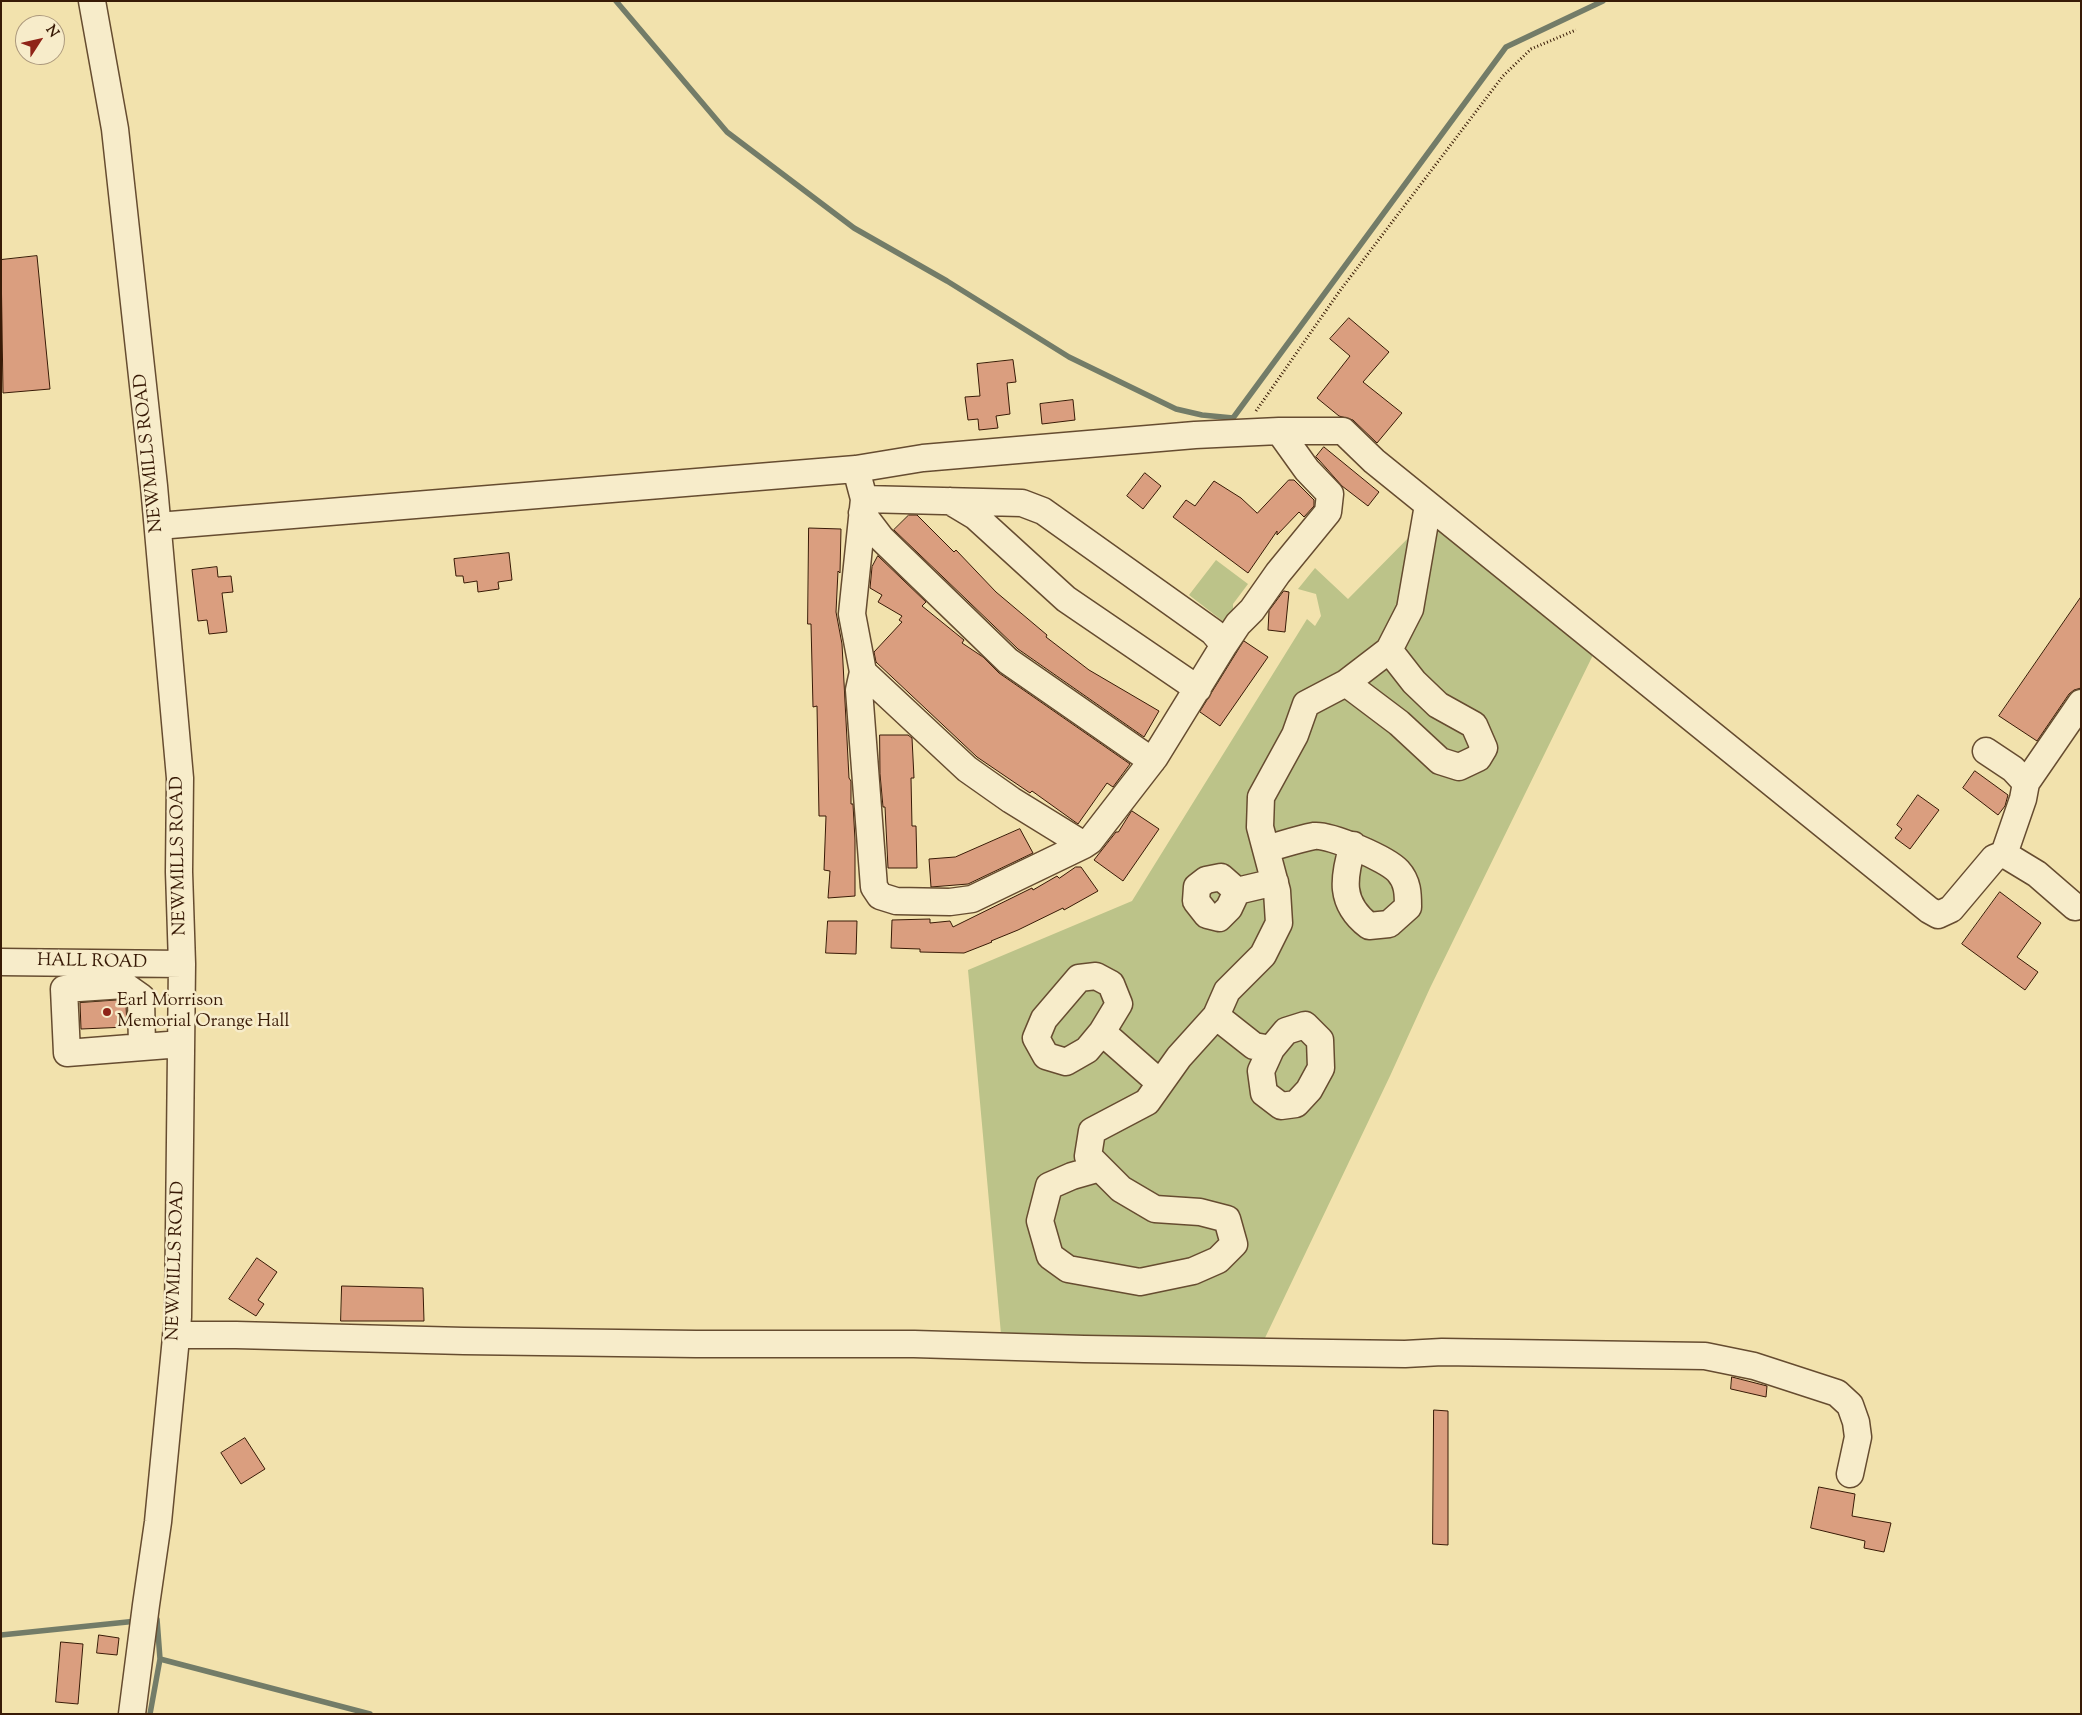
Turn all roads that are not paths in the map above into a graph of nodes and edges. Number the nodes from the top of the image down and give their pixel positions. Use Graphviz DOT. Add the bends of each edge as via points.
graph roads {
  1 [pos="92,1"];
  2 [pos="1279,431"];
  3 [pos="856,469"];
  4 [pos="949,501"];
  5 [pos="1428,505"];
  6 [pos="863,506"];
  7 [pos="158,526"];
  8 [pos="1224,645"];
  9 [pos="1389,650"];
  10 [pos="863,672"];
  11 [pos="1346,683"];
  12 [pos="1198,689"];
  13 [pos="2081,703"];
  14 [pos="1986,751"];
  15 [pos="1152,761"];
  16 [pos="2026,783"];
  17 [pos="1084,845"];
  18 [pos="1353,845"];
  19 [pos="1266,849"];
  20 [pos="2004,854"];
  21 [pos="1275,882"];
  22 [pos="1237,891"];
  23 [pos="2075,907"];
  24 [pos="1,962"];
  25 [pos="182,964"];
  26 [pos="1216,1016"];
  27 [pos="1102,1032"];
  28 [pos="181,1044"];
  29 [pos="142,1047"];
  30 [pos="1271,1048"];
  31 [pos="1160,1083"];
  32 [pos="1100,1168"];
  33 [pos="176,1335"];
  34 [pos="1850,1474"];
  35 [pos="132,1714"];
  1 -- 7 [label="street, NEWMILLS ROAD" via="115,129"];
  2 -- 3 [label="street" via="923,458"];
  2 -- 5 [label="street" via="1343,431"];
  2 -- 8 [label="street" via="1307,470 1330,494 1328,512"];
  3 -- 6 [label="street"];
  3 -- 7 [label="street"];
  4 -- 6 [label="street"];
  4 -- 8 [label="street" via="1022,503 1043,511 1213,632"];
  4 -- 12 [label="street" via="975,516 1066,598"];
  5 -- 9 [label="street" via="1410,609"];
  5 -- 20 [label="street" via="1929,910 1938,915 1952,909 1994,858"];
  6 -- 10 [label="street" via="852,614"];
  6 -- 15 [label="street" via="881,538 1008,661"];
  7 -- 25 [label="street, NEWMILLS ROAD" via="180,778"];
  8 -- 12 [label="street"];
  9 -- 11 [label="street"];
  9 -- 11 [label="street" via="1414,682 1438,705 1474,725 1484,748 1478,758 1459,766 1440,761 1399,723"];
  10 -- 17 [label="street" via="967,769"];
  10 -- 17 [label="street" via="859,690 870,850 874,887 880,896 905,901 972,899"];
  11 -- 19 [label="street" via="1306,704 1295,735 1261,797 1260,827"];
  12 -- 15 [label="street"];
  13 -- 16 [label="street"];
  14 -- 16 [label="street" via="2013,769"];
  15 -- 17 [label="street" via="1098,833"];
  16 -- 20 [label="street"];
  18 -- 19 [label="street" via="1316,836"];
  19 -- 21 [label="street"];
  20 -- 23 [label="street" via="2037,874"];
  21 -- 22 [label="street"];
  21 -- 26 [label="street" via="1279,923 1263,955 1227,991"];
  24 -- 25 [label="street, HALL ROAD"];
  25 -- 28 [label="street, NEWMILLS ROAD"];
  26 -- 30 [label="street" via="1254,1046"];
  26 -- 31 [label="street"];
  27 -- 31 [label="street"];
  28 -- 29 [label="street"];
  28 -- 33 [label="street, NEWMILLS ROAD"];
  31 -- 32 [label="street" via="1147,1102 1092,1131 1088,1156"];
  32 -- 32 [label="street" via="1121,1189 1155,1209 1200,1212 1227,1219 1234,1244 1218,1260 1193,1271 1140,1282 1068,1270 1050,1256 1040,1221 1049,1186"];
  33 -- 34 [label="street" via="696,1344 930,1344 1331,1354 1442,1352 1705,1356 1754,1366 1837,1393 1850,1405 1856,1422 1858,1437"];
  33 -- 35 [label="street, NEWMILLS ROAD" via="158,1522"];
}
